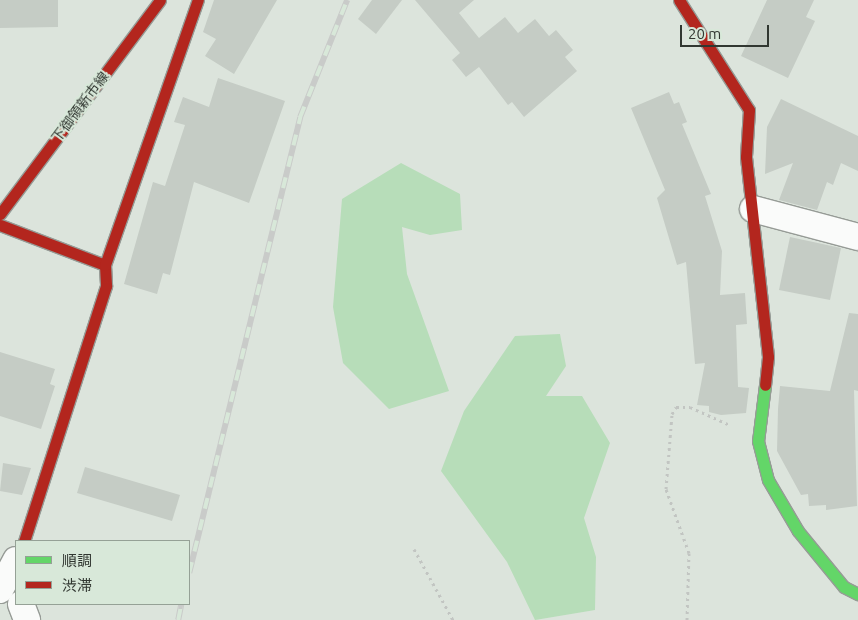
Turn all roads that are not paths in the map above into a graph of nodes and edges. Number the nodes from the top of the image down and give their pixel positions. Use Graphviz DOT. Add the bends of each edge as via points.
graph roads {
  1 [pos="160,0"];
  2 [pos="198,0"];
  3 [pos="679,0"];
  4 [pos="753,209"];
  5 [pos="0,214"];
  6 [pos="0,225"];
  7 [pos="858,237"];
  8 [pos="105,265"];
  9 [pos="24,540"];
  10 [pos="15,562"];
  11 [pos="0,590"];
  12 [pos="858,594"];
  13 [pos="21,605"];
  14 [pos="27,620"];
  1 -- 5 [label="street, 下御領新市線"];
  2 -- 8 [label="street"];
  3 -- 4 [label="street" via="749,110 746,157"];
  4 -- 7 [label="street"];
  4 -- 12 [label="street" via="768,357 758,441 768,480 798,530 844,587"];
  6 -- 8 [label="street"];
  8 -- 9 [label="street" via="106,286"];
  10 -- 11 [label="street"];
  13 -- 14 [label="street"];
}
